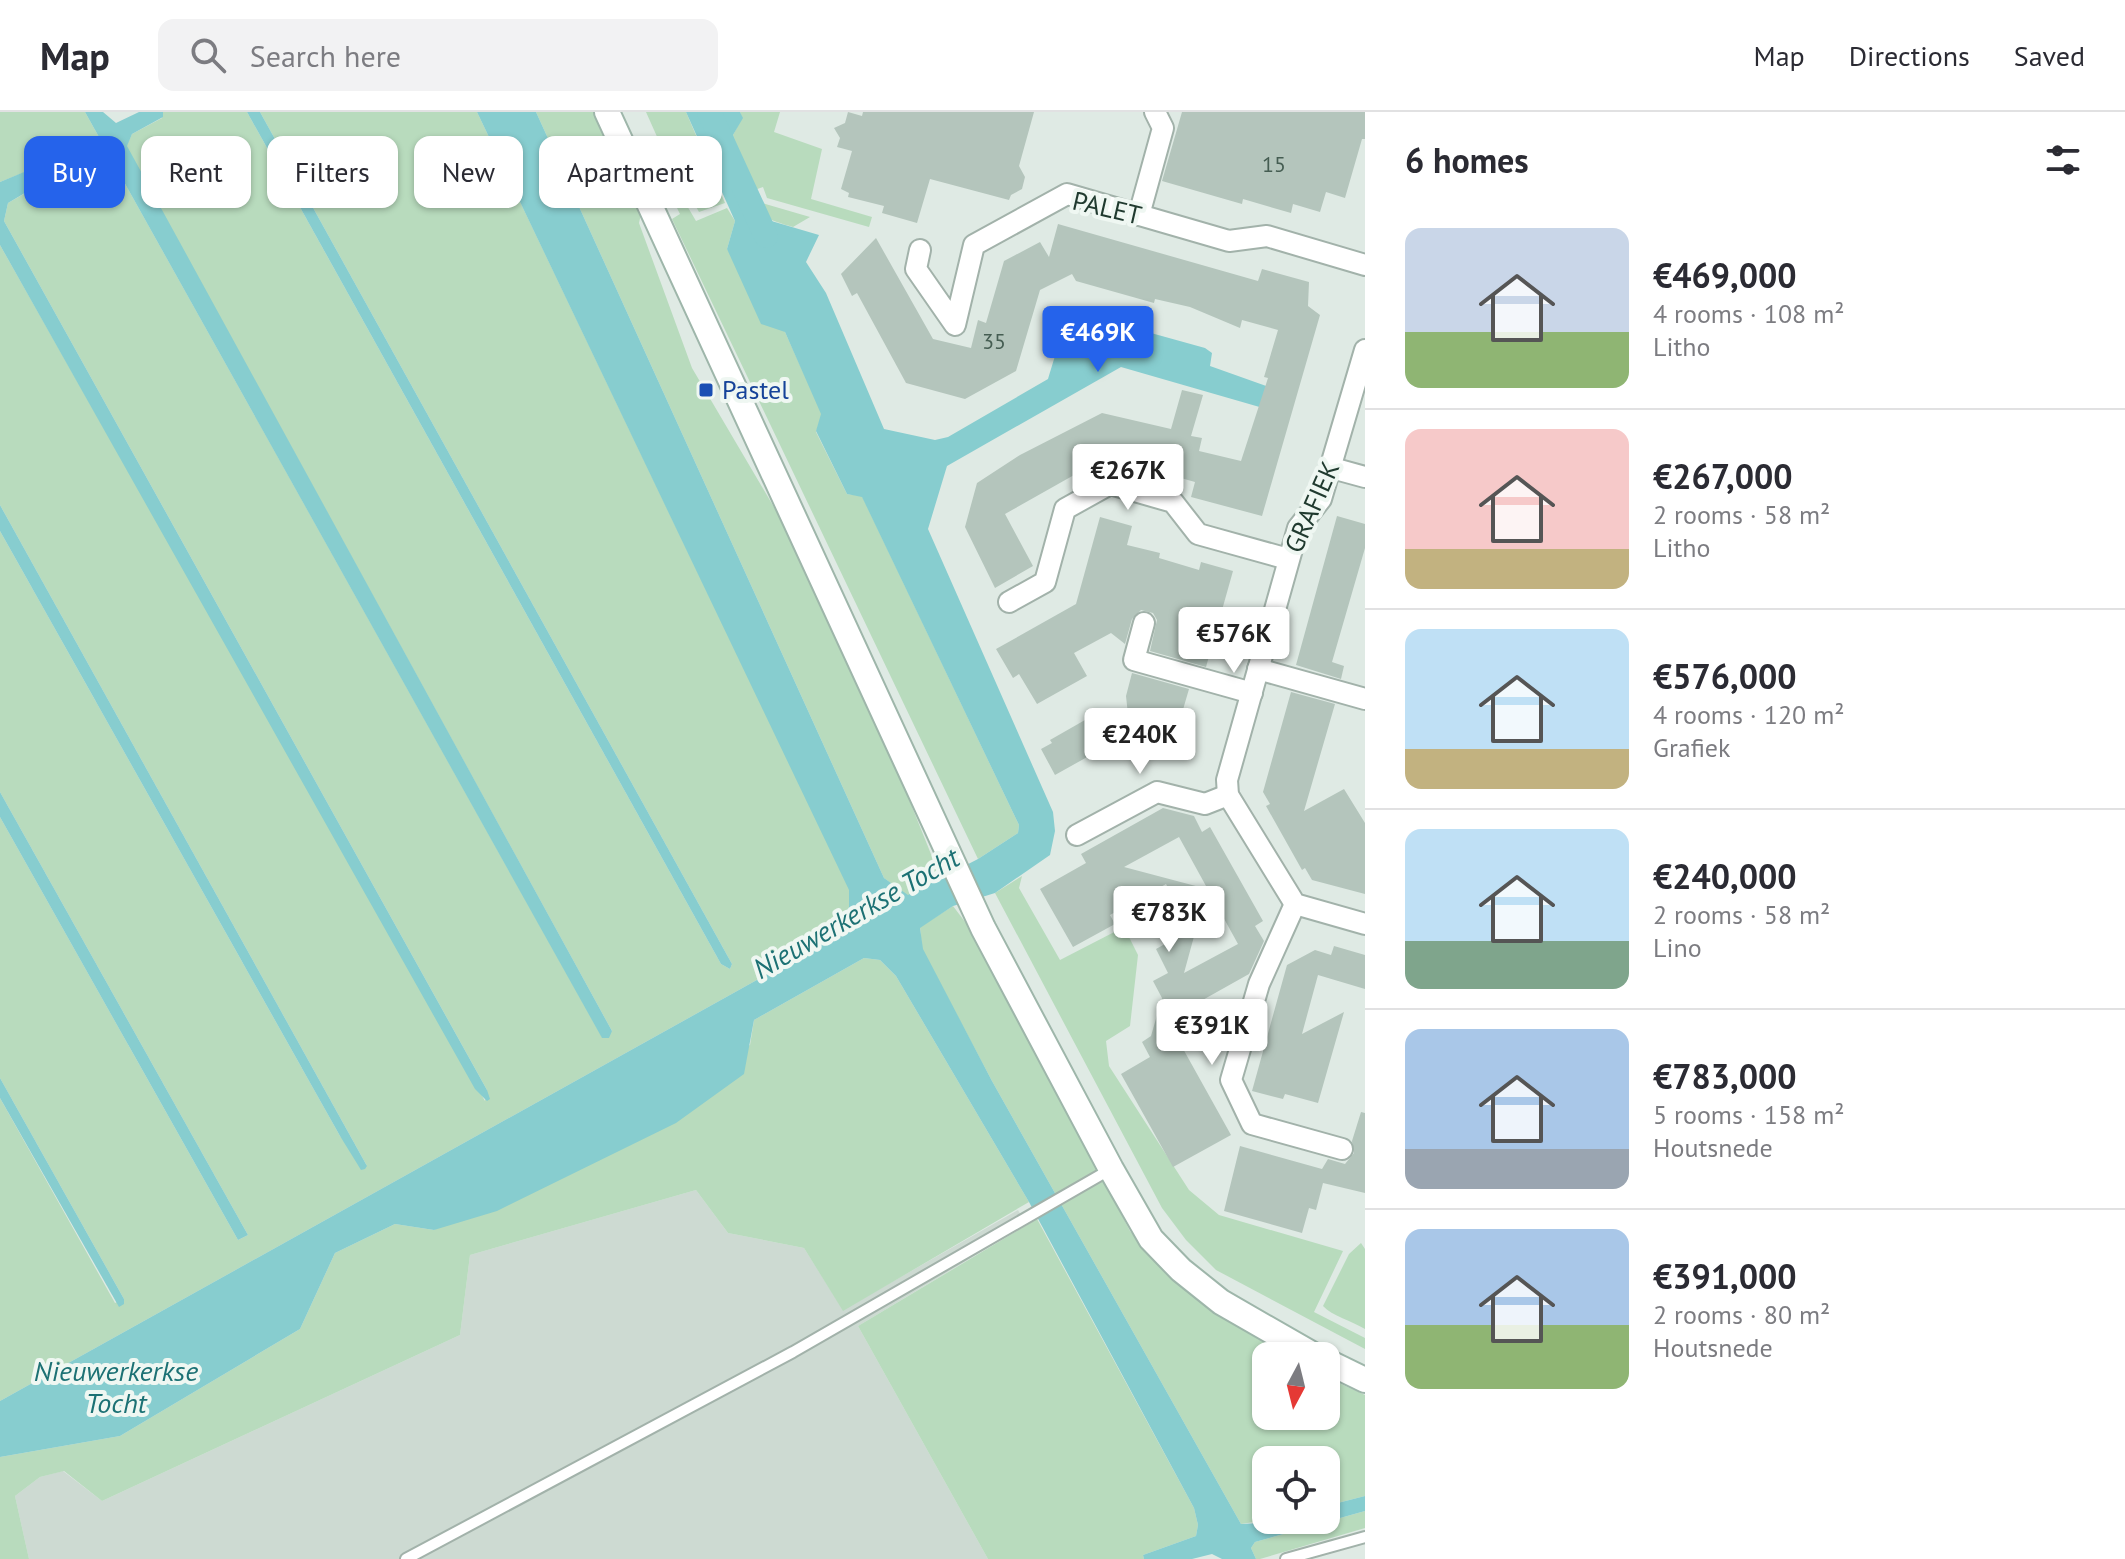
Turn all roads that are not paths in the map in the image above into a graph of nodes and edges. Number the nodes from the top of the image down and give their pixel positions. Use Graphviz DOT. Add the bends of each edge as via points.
graph roads {
  1 [pos="607,112"];
  2 [pos="1155,112"];
  3 [pos="1139,215"];
  4 [pos="920,250"];
  5 [pos="1365,265"];
  6 [pos="1363,362"];
  7 [pos="1332,468"];
  8 [pos="1365,477"];
  9 [pos="1288,559"];
  10 [pos="1009,602"];
  11 [pos="1144,623"];
  12 [pos="1258,669"];
  13 [pos="1252,693"];
  14 [pos="1364,696"];
  15 [pos="1228,795"];
  16 [pos="1077,835"];
  17 [pos="1295,904"];
  18 [pos="1365,924"];
  19 [pos="1342,1149"];
  20 [pos="1111,1169"];
  21 [pos="1291,1342"];
  22 [pos="1340,1368"];
  23 [pos="1365,1380"];
  24 [pos="1365,1537"];
  25 [pos="406,1559"];
  26 [pos="1286,1559"];
  1 -- 20 [label="main road" via="983,928"];
  2 -- 3 [label="street" via="1163,128"];
  3 -- 4 [label="street, PALET" via="1067,194 974,245 955,325 916,269"];
  3 -- 5 [label="street, PALET" via="1229,241 1267,236"];
  6 -- 7 [label="street, GRAFIEK"];
  7 -- 8 [label="street"];
  7 -- 9 [label="street, GRAFIEK" via="1321,499 1298,528"];
  9 -- 10 [label="street" via="1198,534 1173,502 1110,484 1065,509 1045,582"];
  9 -- 12 [label="street, GRAFIEK"];
  11 -- 13 [label="street" via="1134,660"];
  12 -- 13 [label="street, GRAFIEK"];
  12 -- 14 [label="street"];
  13 -- 15 [label="street, GRAFIEK" via="1227,780"];
  15 -- 16 [label="street" via="1205,804 1157,792"];
  15 -- 17 [label="street"];
  17 -- 18 [label="street"];
  17 -- 19 [label="street" via="1259,984 1231,1080 1252,1124"];
  20 -- 21 [label="main road" via="1151,1239 1181,1270 1221,1302"];
  20 -- 25 [label="lane" via="793,1352"];
  22 -- 23 [label="main road"];
  24 -- 26 [label="lane"];
}
